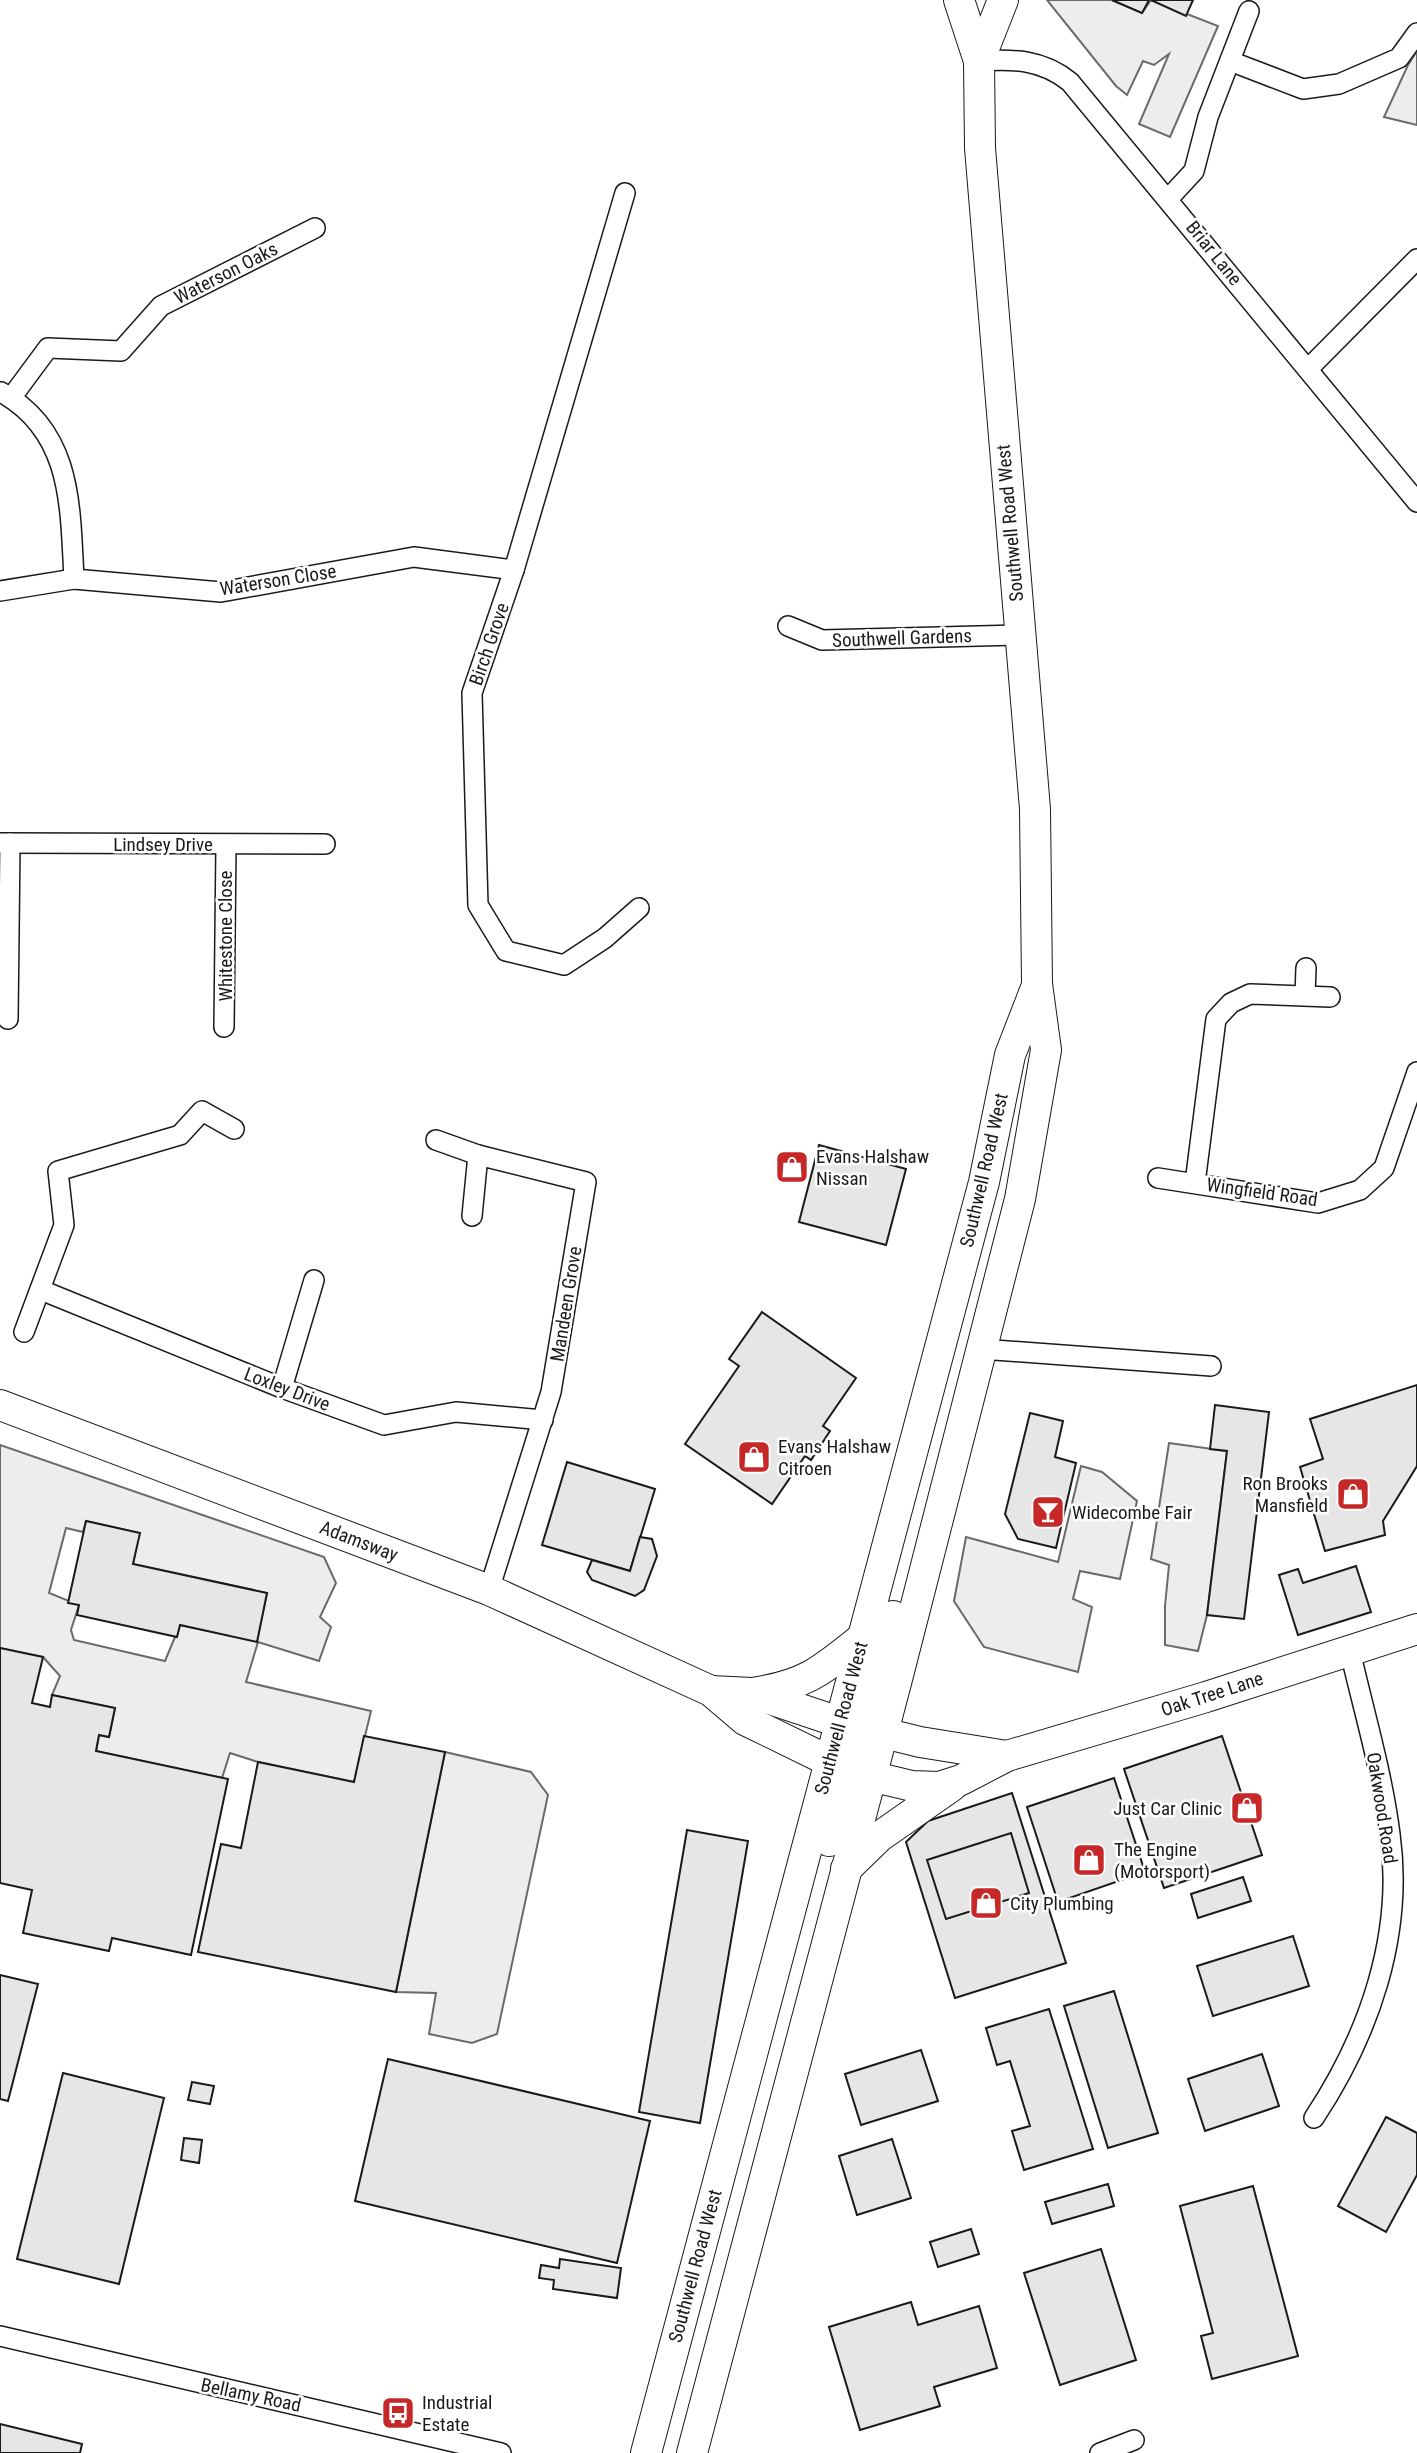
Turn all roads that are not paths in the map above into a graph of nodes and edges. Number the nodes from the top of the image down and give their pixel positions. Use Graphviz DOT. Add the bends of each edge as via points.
graph roads {
  1 [pos="959,0"];
  2 [pos="1003,0"];
  3 [pos="1249,11"];
  4 [pos="1417,33"];
  5 [pos="979,61"];
  6 [pos="1230,61"];
  7 [pos="625,193"];
  8 [pos="1169,198"];
  9 [pos="314,228"];
  10 [pos="1417,259"];
  11 [pos="1308,369"];
  12 [pos="6,395"];
  13 [pos="1417,502"];
  14 [pos="514,570"];
  15 [pos="74,579"];
  16 [pos="0,591"];
  17 [pos="788,626"];
  18 [pos="1019,635"];
  19 [pos="5,843"];
  20 [pos="325,844"];
  21 [pos="226,845"];
  22 [pos="639,908"];
  23 [pos="1306,968"];
  24 [pos="1037,984"];
  25 [pos="1305,995"];
  26 [pos="1330,997"];
  27 [pos="8,1019"];
  28 [pos="224,1027"];
  29 [pos="1416,1081"];
  30 [pos="234,1129"];
  31 [pos="436,1140"];
  32 [pos="478,1155"];
  33 [pos="1158,1178"];
  34 [pos="1195,1183"];
  35 [pos="472,1216"];
  36 [pos="314,1280"];
  37 [pos="41,1290"];
  38 [pos="24,1332"];
  39 [pos="981,1349"];
  40 [pos="1211,1366"];
  41 [pos="282,1388"];
  42 [pos="0,1405"];
  43 [pos="544,1420"];
  44 [pos="489,1590"];
  45 [pos="1417,1629"];
  46 [pos="862,1638"];
  47 [pos="1350,1651"];
  48 [pos="711,1691"];
  49 [pos="752,1693"];
  50 [pos="861,1727"];
  51 [pos="1007,1756"];
  52 [pos="850,1769"];
  53 [pos="961,1780"];
  54 [pos="846,1870"];
  55 [pos="1314,2118"];
  56 [pos="0,2336"];
  57 [pos="1134,2441"];
  58 [pos="501,2453"];
  59 [pos="646,2453"];
  60 [pos="692,2453"];
  61 [pos="1100,2453"];
  1 -- 5 [label="main road, Southwell Road West"];
  2 -- 5 [label="main road, Southwell Road West"];
  3 -- 6 [label="street"];
  4 -- 6 [label="street" via="1399,58 1339,85 1303,89"];
  5 -- 8 [label="street, Briar Lane" via="1025,61 1059,72"];
  5 -- 18 [label="main road, Southwell Road West" via="980,148"];
  6 -- 8 [label="street" via="1194,171"];
  7 -- 14 [label="street, Birch Grove"];
  8 -- 11 [label="street, Briar Lane"];
  9 -- 12 [label="street, Waterson Oaks" via="161,306 121,351 48,348"];
  10 -- 11 [label="street"];
  11 -- 13 [label="street, Briar Lane"];
  12 -- 15 [label="street" via="52,439 69,488"];
  14 -- 15 [label="street, Waterson Close" via="414,557 221,592"];
  14 -- 22 [label="street, Birch Grove" via="472,693 478,905 506,951 564,965"];
  15 -- 16 [label="street, Waterson Close"];
  17 -- 18 [label="street, Southwell Gardens" via="822,640"];
  18 -- 24 [label="main road, Southwell Road West" via="1035,809"];
  19 -- 21 [label="street, Lindsey Drive"];
  19 -- 27 [label="street"];
  20 -- 21 [label="street, Lindsey Drive"];
  21 -- 28 [label="street, Whitestone Close"];
  23 -- 25 [label="street"];
  24 -- 39 [label="main road, Southwell Road West" via="1046,1050 1020,1199"];
  24 -- 46 [label="main road, Southwell Road West" via="1010,1055 984,1182"];
  25 -- 26 [label="street, Wingfield Road"];
  25 -- 34 [label="street, Wingfield Road" via="1250,994 1231,1003 1216,1019"];
  29 -- 34 [label="street, Wingfield Road" via="1384,1168 1360,1190 1318,1203"];
  30 -- 37 [label="street" via="202,1111 180,1135 58,1171 64,1225"];
  31 -- 32 [label="street"];
  32 -- 35 [label="street"];
  32 -- 43 [label="street, Mandeen Grove" via="586,1182"];
  33 -- 34 [label="street, Wingfield Road"];
  36 -- 41 [label="street"];
  37 -- 38 [label="street"];
  37 -- 41 [label="street, Loxley Drive"];
  39 -- 40 [label="street"];
  39 -- 50 [label="main road, Southwell Road West" via="935,1531"];
  41 -- 43 [label="street, Loxley Drive" via="384,1425 456,1412"];
  42 -- 44 [label="main road, Adamsway"];
  43 -- 44 [label="street, Mandeen Grove"];
  44 -- 48 [label="main road, Adamsway"];
  45 -- 47 [label="main road, Oak Tree Lane"];
  46 -- 49 [label="main road" via="808,1679"];
  46 -- 50 [label="main road, Southwell Road West"];
  47 -- 51 [label="main road, Oak Tree Lane"];
  47 -- 55 [label="street, Oakwood Road" via="1391,1837 1392,1907 1384,1966 1359,2037"];
  48 -- 49 [label="main road, Adamsway"];
  48 -- 52 [label="main road, Adamsway" via="745,1720"];
  49 -- 50 [label="main road, Adamsway"];
  50 -- 51 [label="main road, Oak Tree Lane"];
  50 -- 52 [label="main road, Southwell Road West"];
  50 -- 52 [label="main road" via="843,1754"];
  51 -- 53 [label="main road, Oak Tree Lane"];
  52 -- 53 [label="main road, Oak Tree Lane" via="922,1788"];
  52 -- 54 [label="main road, Southwell Road West"];
  52 -- 59 [label="main road, Southwell Road West" via="769,1994"];
  53 -- 54 [label="main road" via="887,1831"];
  54 -- 60 [label="main road, Southwell Road West"];
  56 -- 58 [label="street, Bellamy Road"];
  57 -- 61 [label="street"];
}
